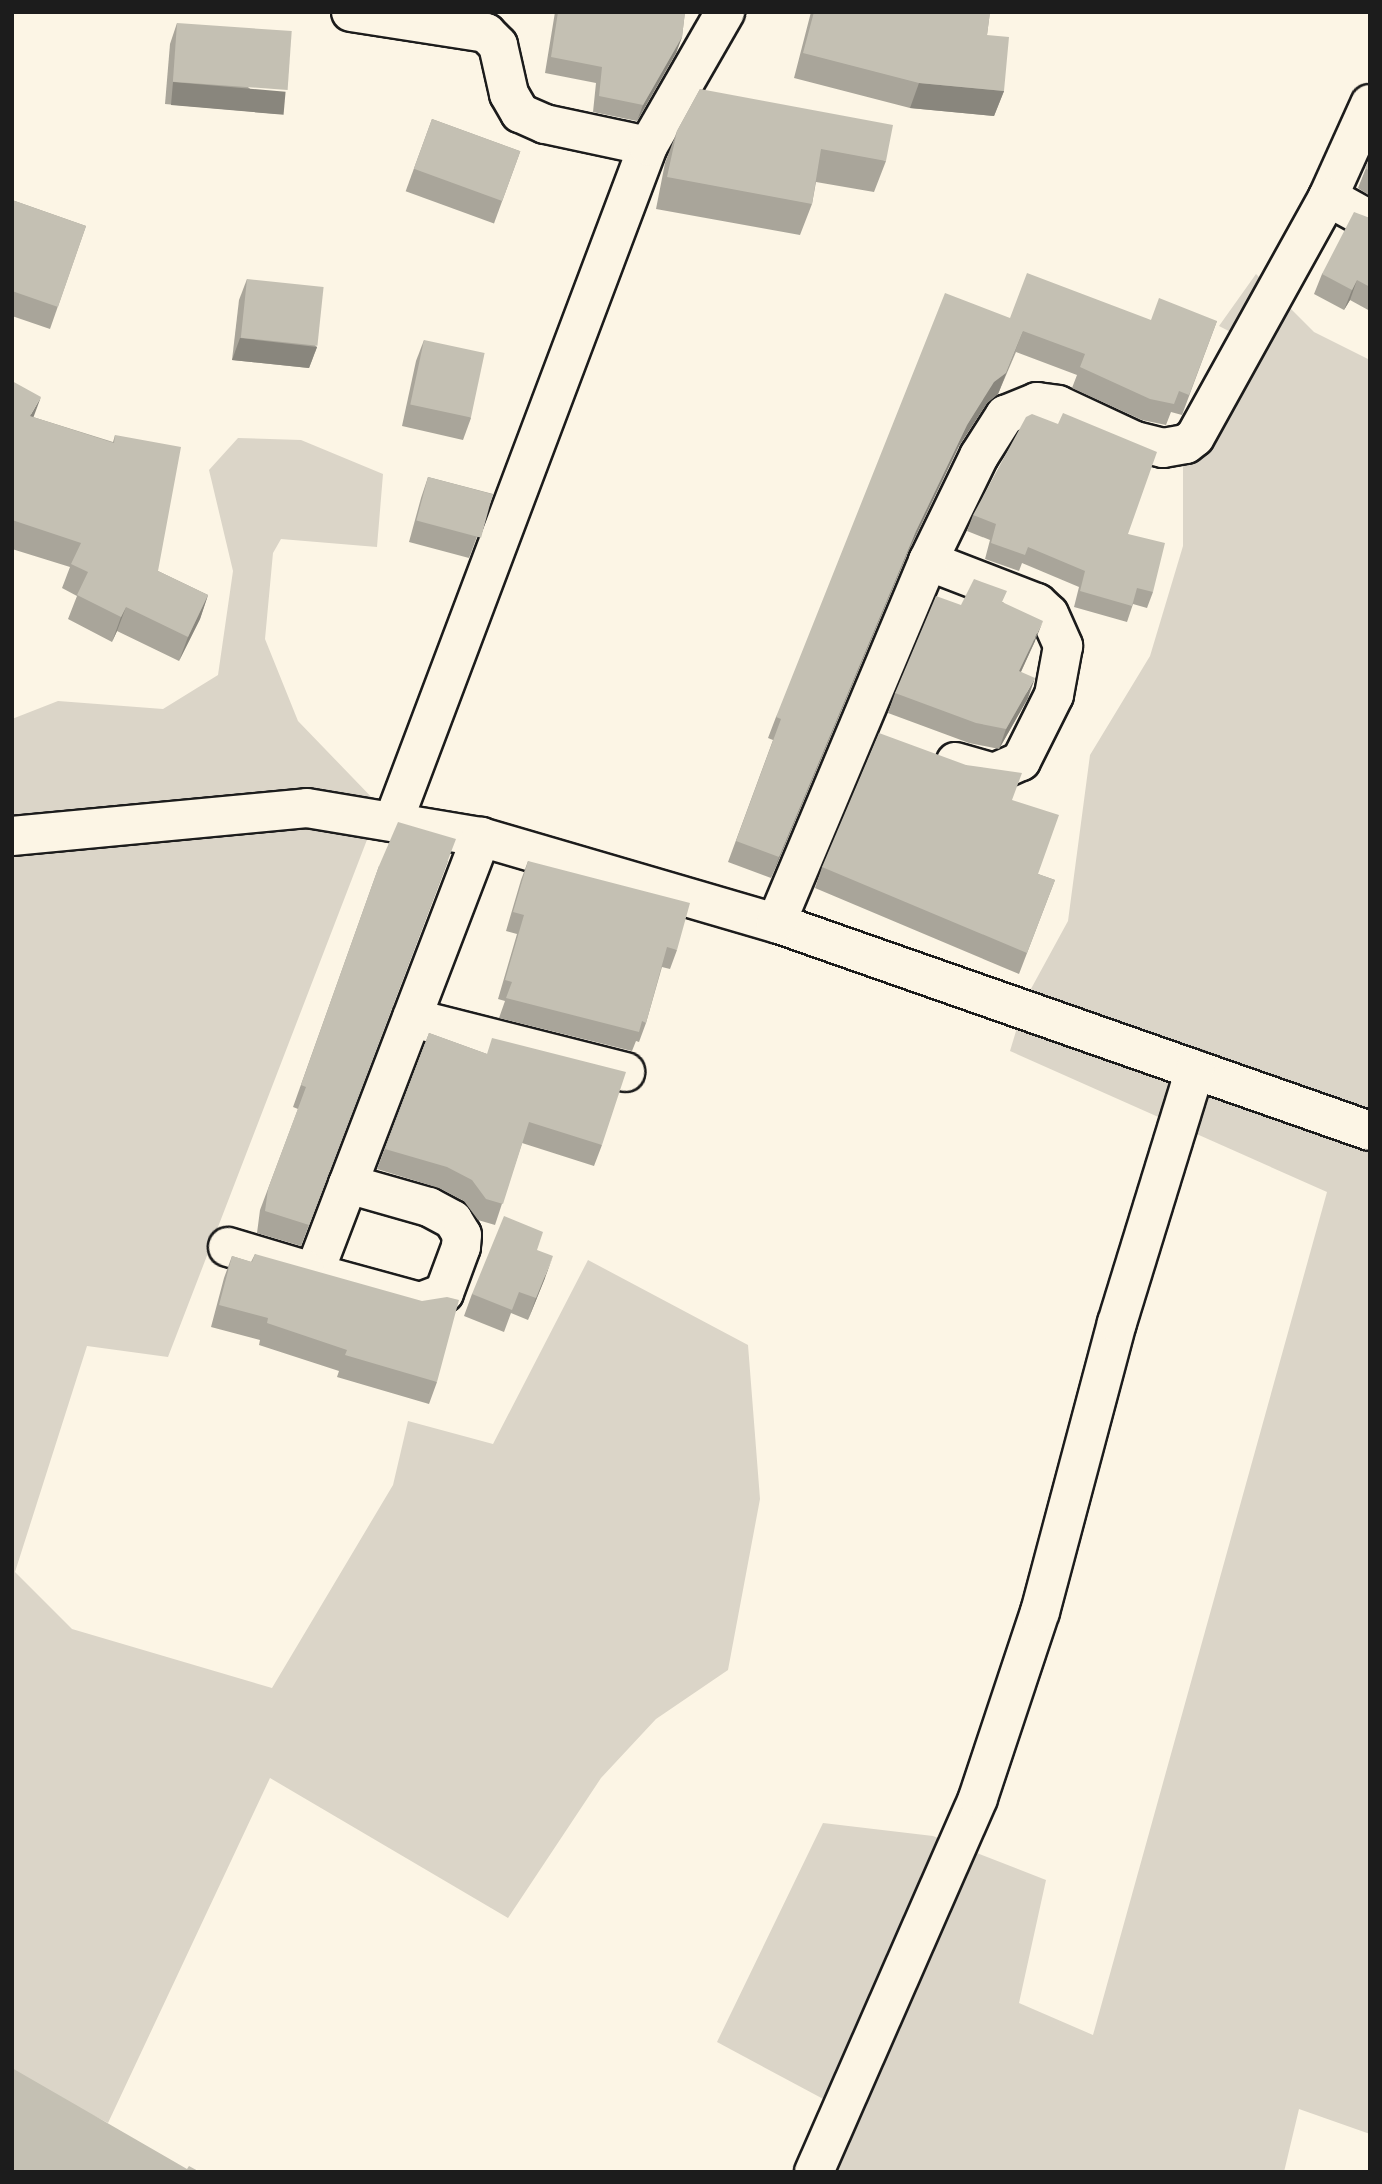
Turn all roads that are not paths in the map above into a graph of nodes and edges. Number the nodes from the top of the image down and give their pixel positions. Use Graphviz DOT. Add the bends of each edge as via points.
graph roads {
  1 [pos="351,12"];
  2 [pos="725,12"];
  3 [pos="1370,103"];
  4 [pos="648,146"];
  5 [pos="1328,197"];
  6 [pos="1370,220"];
  7 [pos="928,561"];
  8 [pos="860,726"];
  9 [pos="393,822"];
  10 [pos="12,836"];
  11 [pos="481,837"];
  12 [pos="776,923"];
  13 [pos="412,1018"];
  14 [pos="1195,1070"];
  15 [pos="625,1072"];
  16 [pos="1370,1131"];
  17 [pos="348,1184"];
  18 [pos="228,1247"];
  19 [pos="314,1273"];
  20 [pos="814,2172"];
  1 -- 4 [label="street" via="485,33 498,45 509,94 520,113 545,124"];
  2 -- 4 [label="street"];
  3 -- 5 [label="street"];
  4 -- 9 [label="street"];
  5 -- 6 [label="street"];
  5 -- 7 [label="street" via="1195,437 1186,444 1163,448 1113,433 1058,405 1018,406 1005,415 979,456"];
  7 -- 8 [label="street"];
  7 -- 8 [label="street" via="1037,603 1058,630 1063,667 1030,744 1012,768 994,773"];
  8 -- 12 [label="street"];
  9 -- 10 [label="street" via="307,807"];
  9 -- 11 [label="street"];
  11 -- 12 [label="street"];
  11 -- 13 [label="street"];
  12 -- 14 [label="street"];
  13 -- 15 [label="street"];
  13 -- 17 [label="street"];
  14 -- 16 [label="street"];
  14 -- 20 [label="street" via="1117,1323 1040,1612 978,1798"];
  17 -- 19 [label="street"];
  17 -- 19 [label="street" via="446,1214 462,1235 455,1269 444,1293 420,1301"];
  18 -- 19 [label="street"];
}
